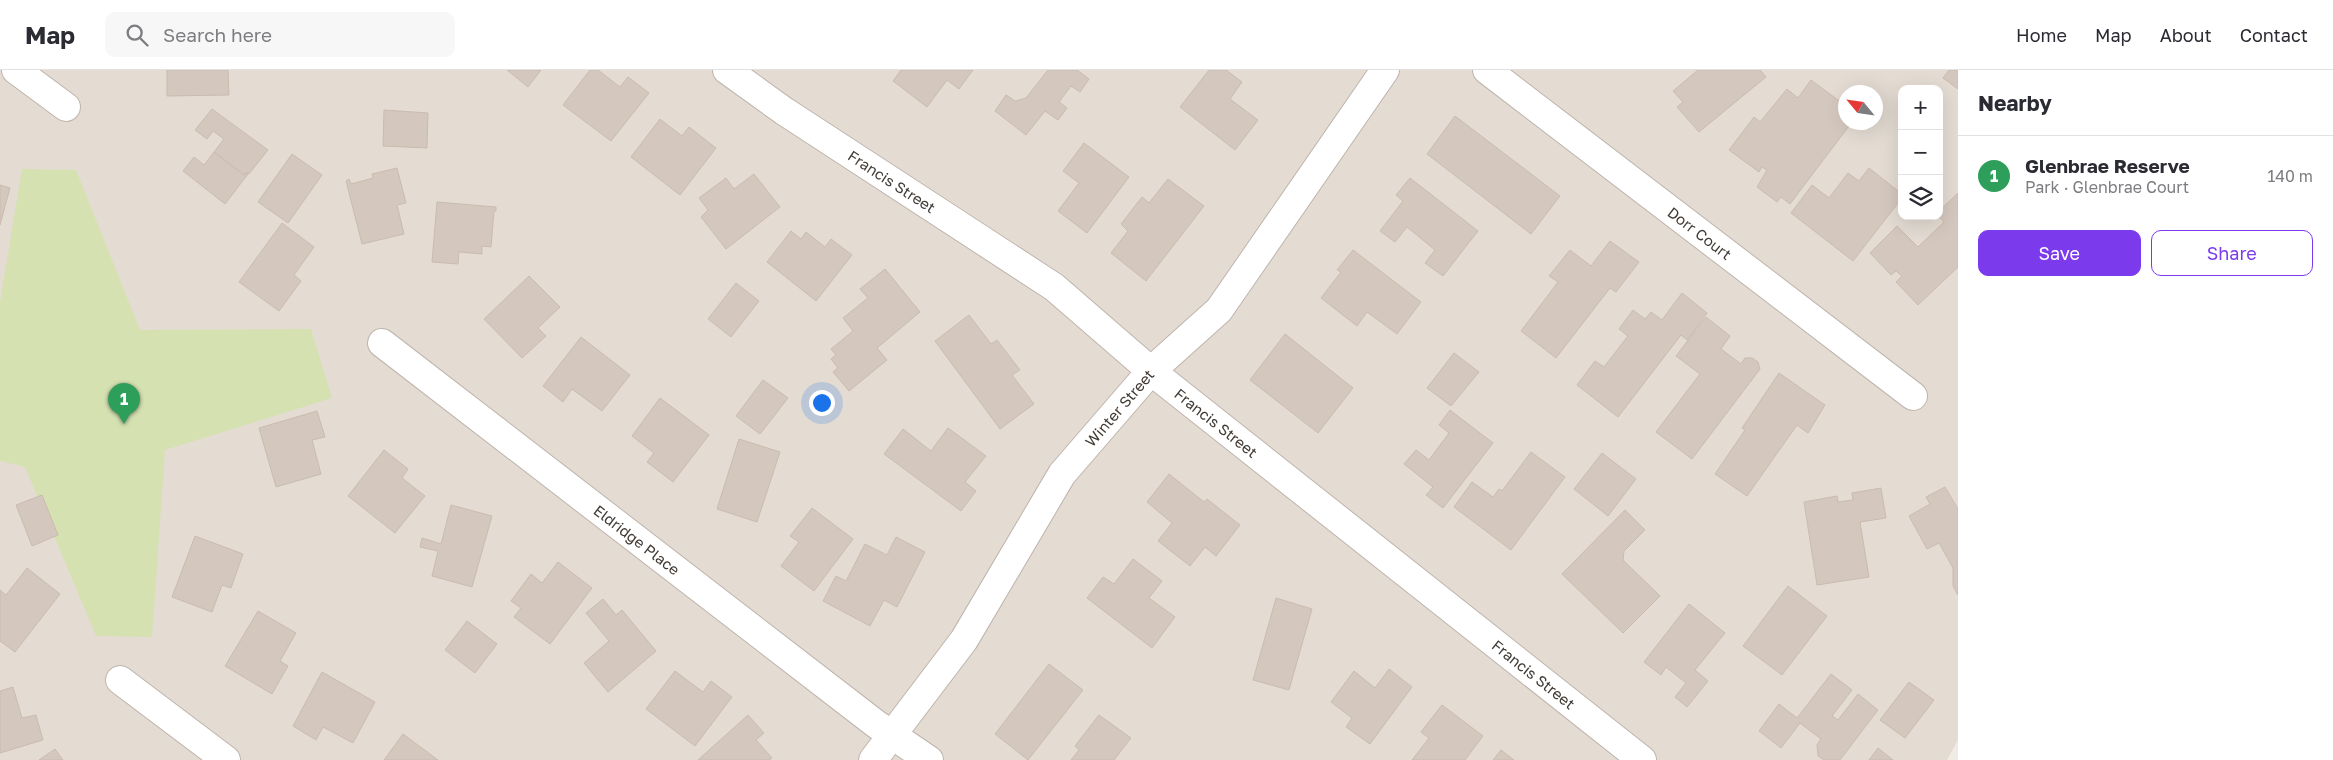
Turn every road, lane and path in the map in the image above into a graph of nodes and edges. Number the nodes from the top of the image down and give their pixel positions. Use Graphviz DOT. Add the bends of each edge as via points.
graph roads {
  1 [pos="16,70"];
  2 [pos="727,70"];
  3 [pos="1385,70"];
  4 [pos="1487,70"];
  5 [pos="66,108"];
  6 [pos="382,343"];
  7 [pos="1151,372"];
  8 [pos="1913,396"];
  9 [pos="120,680"];
  10 [pos="892,735"];
  11 [pos="226,760"];
  12 [pos="873,760"];
  13 [pos="928,760"];
  14 [pos="1642,760"];
  1 -- 5 [label="street"];
  2 -- 7 [label="street, Francis Street" via="784,112 1054,287"];
  3 -- 7 [label="street, Winter Street" via="1219,310"];
  4 -- 8 [label="street, Dorr Court"];
  6 -- 10 [label="street, Eldridge Place"];
  7 -- 10 [label="street, Winter Street" via="1062,474 964,640"];
  7 -- 14 [label="street, Francis Street"];
  9 -- 11 [label="street"];
  10 -- 12 [label="street, Winter Street"];
  10 -- 13 [label="street, Eldridge Place"];
}
